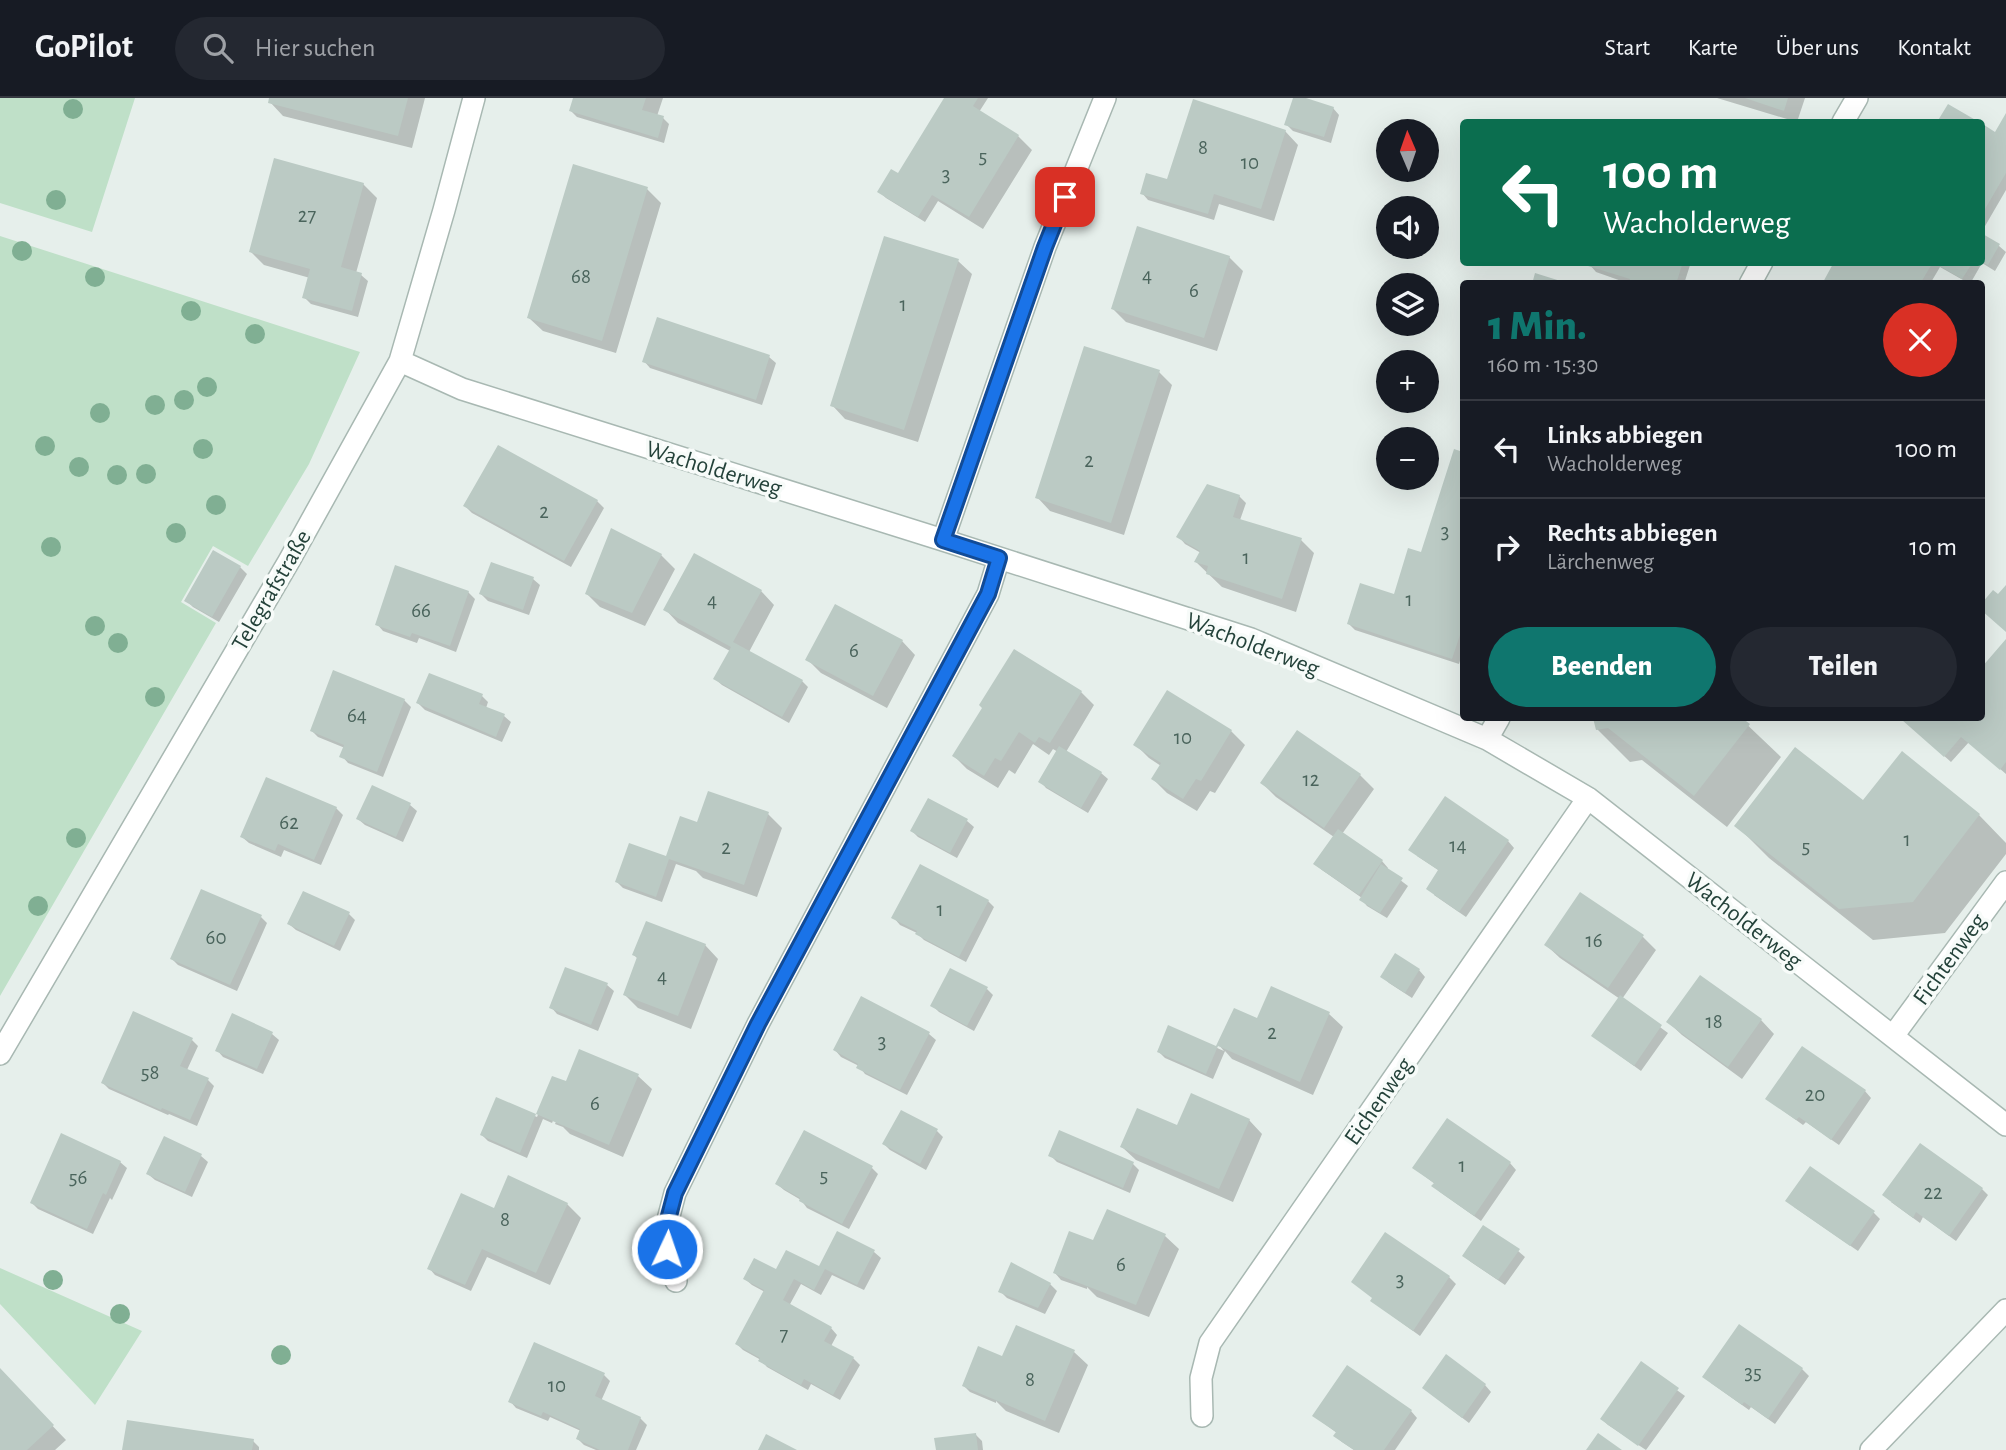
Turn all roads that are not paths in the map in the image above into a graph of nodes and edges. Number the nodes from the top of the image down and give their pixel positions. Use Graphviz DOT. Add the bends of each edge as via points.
graph roads {
  1 [pos="474,98"];
  2 [pos="1105,98"];
  3 [pos="1857,98"];
  4 [pos="1845,119"];
  5 [pos="400,361"];
  6 [pos="943,540"];
  7 [pos="999,558"];
  8 [pos="1497,721"];
  9 [pos="1487,739"];
  10 [pos="1588,798"];
  11 [pos="2006,882"];
  12 [pos="1893,1036"];
  13 [pos="0,1054"];
  14 [pos="2006,1125"];
  15 [pos="676,1281"];
  16 [pos="2006,1310"];
  17 [pos="1202,1416"];
  18 [pos="1871,1450"];
  1 -- 5 [label="street, Telegrafstraße"];
  2 -- 6 [label="street" via="1045,247"];
  3 -- 4 [label="street"];
  5 -- 6 [label="street, Wacholderweg" via="462,389"];
  5 -- 13 [label="street, Telegrafstraße" via="289,561"];
  6 -- 7 [label="street, Wacholderweg"];
  7 -- 9 [label="street, Wacholderweg" via="1251,639"];
  7 -- 15 [label="street" via="988,594 758,1024 675,1193 665,1231"];
  8 -- 9 [label="street"];
  9 -- 10 [label="street, Wacholderweg"];
  10 -- 12 [label="street, Wacholderweg"];
  10 -- 17 [label="street, Eichenweg" via="1210,1343 1201,1378"];
  11 -- 12 [label="street, Fichtenweg"];
  12 -- 14 [label="street, Wacholderweg"];
  16 -- 18 [label="street"];
}
